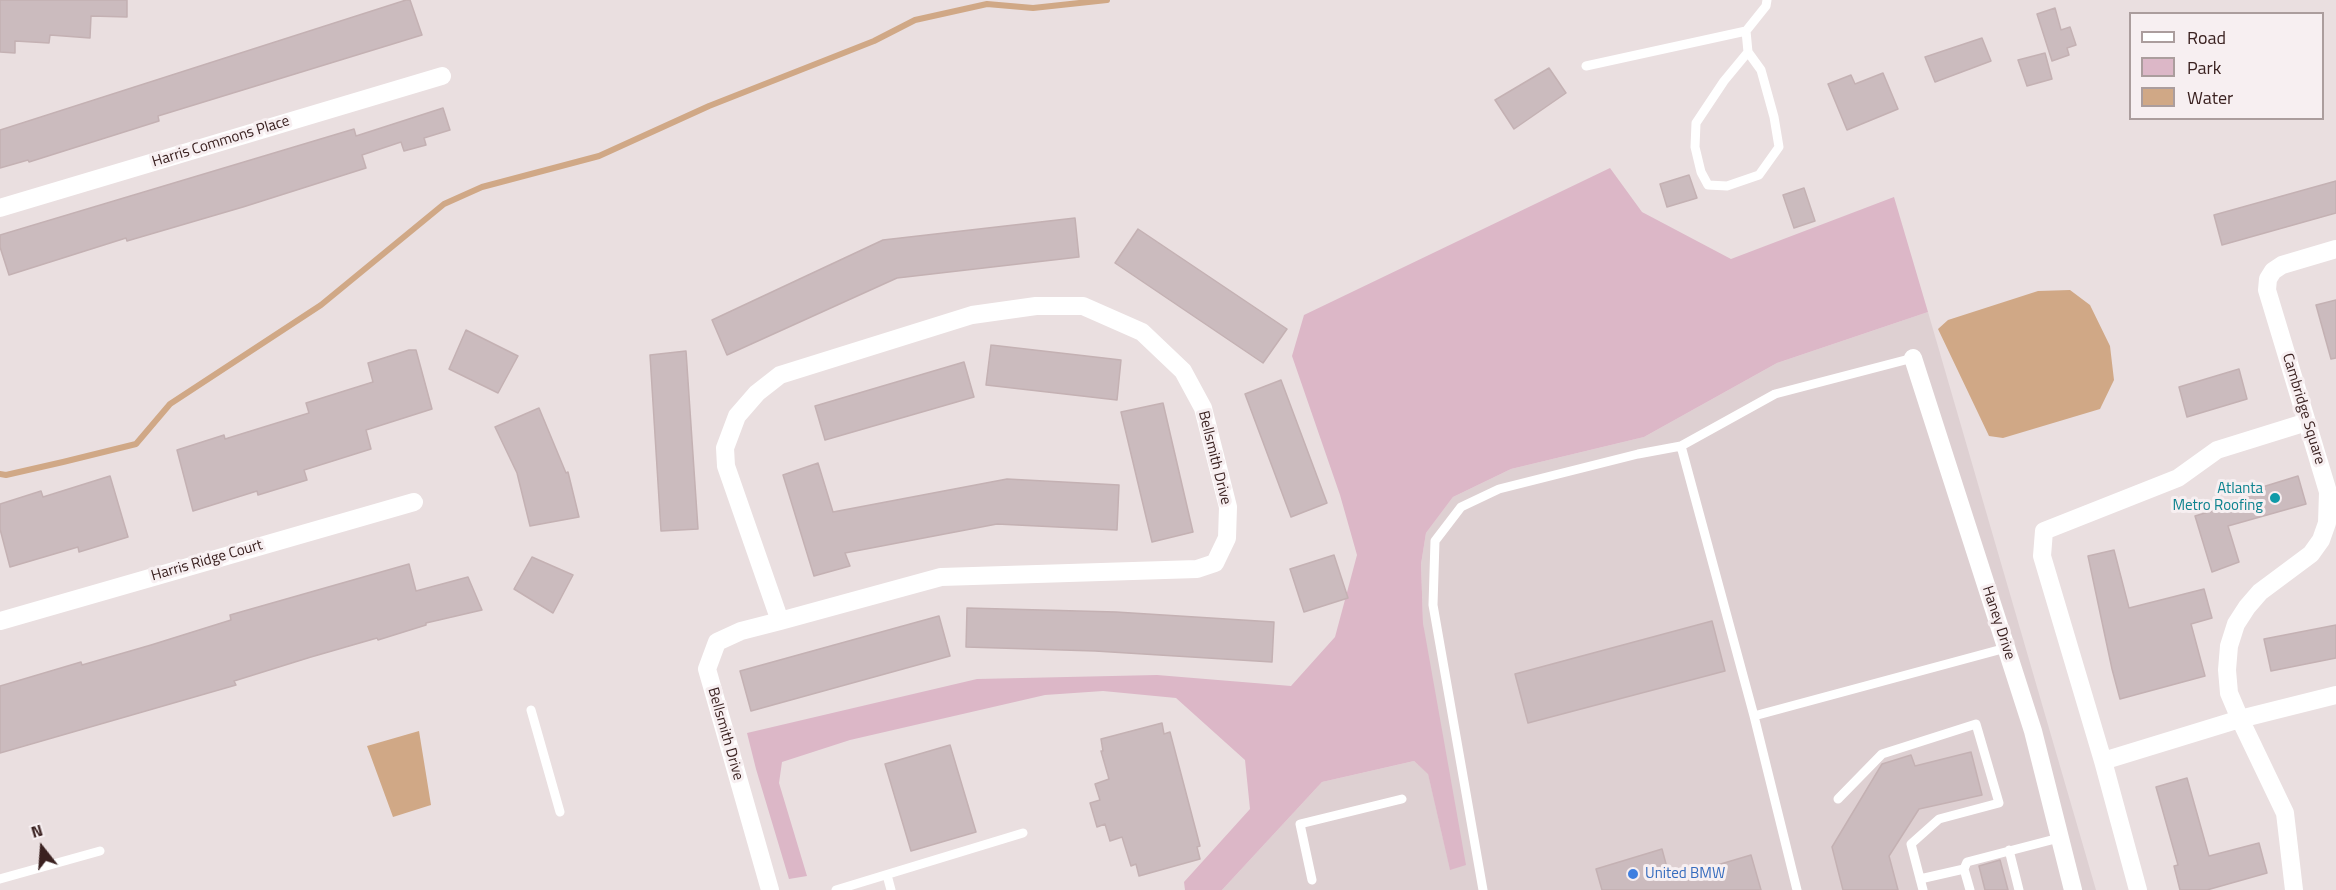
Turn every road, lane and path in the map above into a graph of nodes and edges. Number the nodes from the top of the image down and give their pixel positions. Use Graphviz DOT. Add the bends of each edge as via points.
graph roads {
  1 [pos="1767,0"];
  2 [pos="1746,31"];
  3 [pos="1748,52"];
  4 [pos="1586,66"];
  5 [pos="442,76"];
  6 [pos="0,208"];
  7 [pos="2336,249"];
  8 [pos="1913,358"];
  9 [pos="2307,422"];
  10 [pos="1681,446"];
  11 [pos="414,502"];
  12 [pos="0,621"];
  13 [pos="780,621"];
  14 [pos="2006,648"];
  15 [pos="2336,695"];
  16 [pos="531,710"];
  17 [pos="1754,716"];
  18 [pos="2240,719"];
  19 [pos="2103,761"];
  20 [pos="1402,799"];
  21 [pos="1838,799"];
  22 [pos="560,812"];
  23 [pos="1023,833"];
  24 [pos="2059,838"];
  25 [pos="100,850"];
  26 [pos="2009,850"];
  27 [pos="1964,869"];
  28 [pos="887,875"];
  29 [pos="0,879"];
  30 [pos="1920,879"];
  31 [pos="1312,880"];
  32 [pos="770,890"];
  33 [pos="836,890"];
  34 [pos="891,890"];
  35 [pos="1483,890"];
  36 [pos="1797,890"];
  37 [pos="1923,890"];
  38 [pos="1970,890"];
  39 [pos="2019,890"];
  40 [pos="2073,890"];
  41 [pos="2138,890"];
  42 [pos="2294,890"];
  1 -- 2 [label="lane"];
  2 -- 3 [label="lane"];
  2 -- 4 [label="lane"];
  3 -- 3 [label="lane" via="1696,123 1695,147 1708,185 1726,186 1759,175 1779,147 1761,70"];
  5 -- 6 [label="street, Harris Commons Place"];
  7 -- 9 [label="street, Cambridge Square" via="2282,265 2268,279 2267,290"];
  8 -- 10 [label="lane" via="1776,394"];
  8 -- 14 [label="street, Haney Drive"];
  9 -- 18 [label="street, Cambridge Square" via="2328,492 2327,523 2311,554 2260,592 2236,624 2226,670 2229,693"];
  9 -- 19 [label="street" via="2217,450 2178,478 2044,531 2042,556"];
  10 -- 17 [label="lane"];
  10 -- 35 [label="lane" via="1499,489 1461,507 1435,541 1433,605"];
  11 -- 12 [label="street, Harris Ridge Court"];
  13 -- 13 [label="street, Bellsmith Drive" via="941,577 1197,569 1215,563 1227,538 1228,507 1203,408 1183,371 1142,332 1083,306 1036,306 972,315 780,375 737,416 725,448 726,466"];
  13 -- 32 [label="street, Bellsmith Drive" via="717,642 707,669"];
  14 -- 17 [label="lane"];
  14 -- 24 [label="street, Haney Drive" via="2033,731"];
  15 -- 18 [label="street"];
  16 -- 22 [label="lane"];
  17 -- 36 [label="lane"];
  18 -- 19 [label="street"];
  18 -- 42 [label="street, Cambridge Square" via="2285,813"];
  19 -- 41 [label="street"];
  20 -- 31 [label="lane" via="1300,824"];
  21 -- 30 [label="lane" via="1882,754 1976,724 1999,803 1939,819 1911,844"];
  23 -- 28 [label="lane"];
  24 -- 26 [label="lane"];
  24 -- 40 [label="street, Haney Drive"];
  25 -- 29 [label="lane"];
  26 -- 27 [label="lane" via="1967,861"];
  26 -- 39 [label="lane"];
  27 -- 30 [label="lane"];
  27 -- 38 [label="lane"];
  28 -- 33 [label="lane"];
  28 -- 34 [label="lane"];
  30 -- 37 [label="lane"];
}
